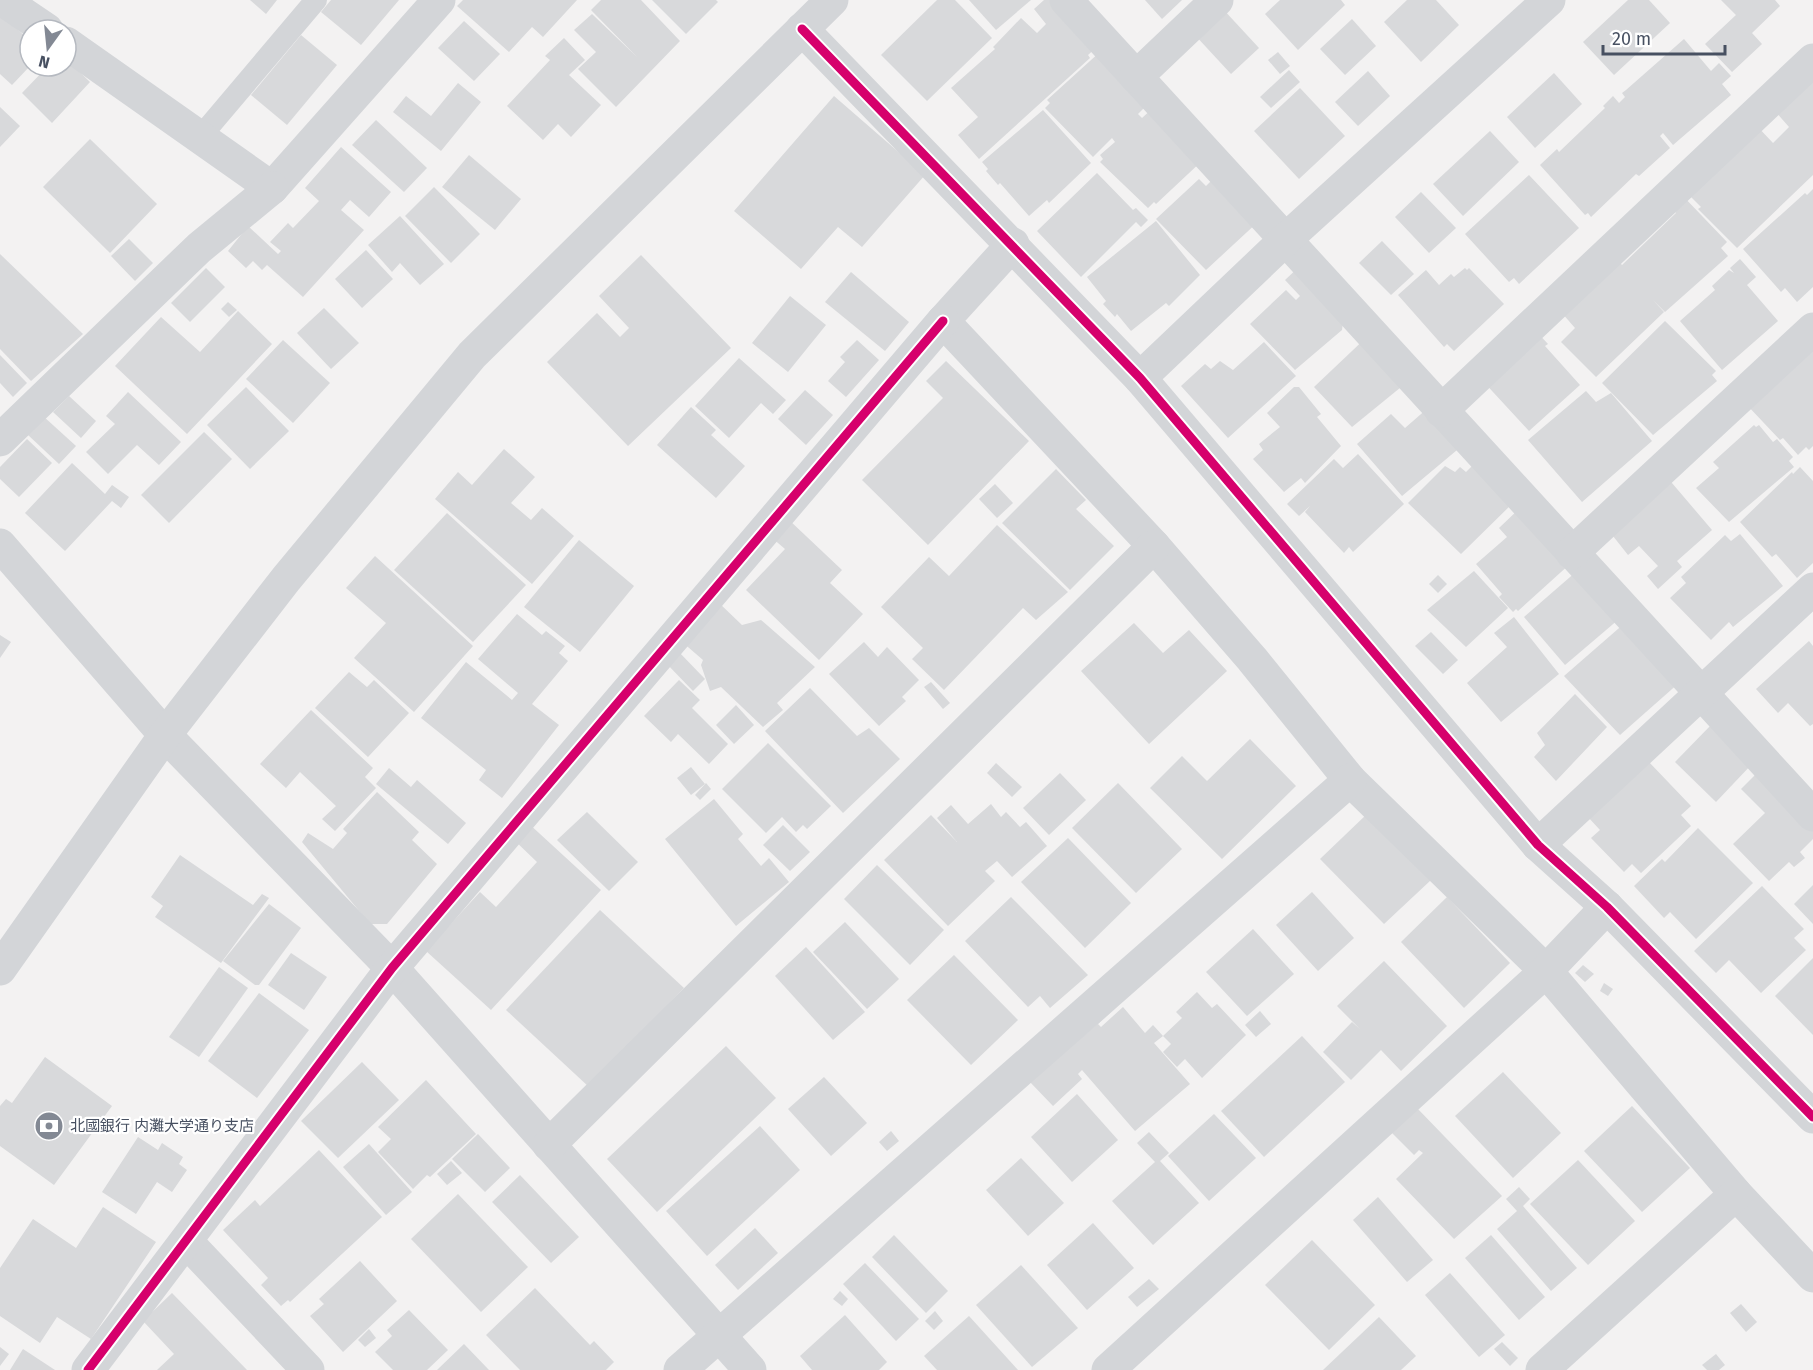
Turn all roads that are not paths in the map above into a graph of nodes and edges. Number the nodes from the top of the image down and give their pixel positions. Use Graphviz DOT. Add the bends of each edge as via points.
graph roads {
  1 [pos="3,0"];
  2 [pos="316,0"];
  3 [pos="438,0"];
  4 [pos="832,0"];
  5 [pos="1066,0"];
  6 [pos="1217,0"];
  7 [pos="1549,0"];
  8 [pos="29,18"];
  9 [pos="802,29"];
  10 [pos="78,51"];
  11 [pos="1813,60"];
  12 [pos="1136,77"];
  13 [pos="201,136"];
  14 [pos="272,188"];
  15 [pos="1285,240"];
  16 [pos="1013,244"];
  17 [pos="943,321"];
  18 [pos="1813,329"];
  19 [pos="1140,378"];
  20 [pos="1440,411"];
  21 [pos="0,440"];
  22 [pos="0,545"];
  23 [pos="1154,546"];
  24 [pos="1572,554"];
  25 [pos="1813,589"];
  26 [pos="1701,694"];
  27 [pos="165,735"];
  28 [pos="1350,780"];
  29 [pos="1813,814"];
  30 [pos="1538,845"];
  31 [pos="1607,907"];
  32 [pos="392,968"];
  33 [pos="0,969"];
  34 [pos="1546,971"];
  35 [pos="1813,1117"];
  36 [pos="549,1145"];
  37 [pos="1736,1194"];
  38 [pos="186,1241"];
  39 [pos="1813,1276"];
  40 [pos="717,1335"];
  41 [pos="88,1370"];
  42 [pos="308,1370"];
  43 [pos="680,1370"];
  44 [pos="750,1370"];
  45 [pos="1108,1370"];
  46 [pos="1542,1370"];
  1 -- 8 [label="street"];
  2 -- 13 [label="lane"];
  3 -- 14 [label="street"];
  4 -- 9 [label="street"];
  5 -- 12 [label="street"];
  6 -- 12 [label="street"];
  7 -- 15 [label="street"];
  9 -- 16 [label="street"];
  9 -- 27 [label="street" via="472,355 286,579"];
  10 -- 13 [label="street"];
  11 -- 20 [label="street"];
  12 -- 15 [label="street"];
  13 -- 14 [label="street"];
  14 -- 21 [label="street" via="199,248"];
  15 -- 19 [label="street"];
  15 -- 20 [label="street"];
  16 -- 17 [label="street"];
  16 -- 19 [label="street"];
  17 -- 23 [label="street"];
  17 -- 32 [label="street"];
  18 -- 24 [label="street"];
  19 -- 30 [label="street"];
  20 -- 24 [label="street"];
  22 -- 27 [label="street"];
  23 -- 28 [label="street"];
  23 -- 36 [label="street"];
  24 -- 26 [label="street"];
  25 -- 26 [label="street"];
  26 -- 29 [label="street"];
  26 -- 30 [label="street"];
  27 -- 32 [label="street"];
  27 -- 33 [label="street"];
  28 -- 34 [label="street"];
  28 -- 40 [label="street"];
  30 -- 31 [label="street"];
  31 -- 34 [label="street"];
  31 -- 35 [label="street"];
  32 -- 36 [label="street"];
  32 -- 38 [label="street"];
  34 -- 37 [label="street"];
  34 -- 45 [label="street"];
  36 -- 40 [label="street"];
  37 -- 39 [label="street"];
  37 -- 46 [label="street"];
  38 -- 41 [label="street"];
  38 -- 42 [label="street"];
  40 -- 43 [label="street"];
  40 -- 44 [label="street"];
}
